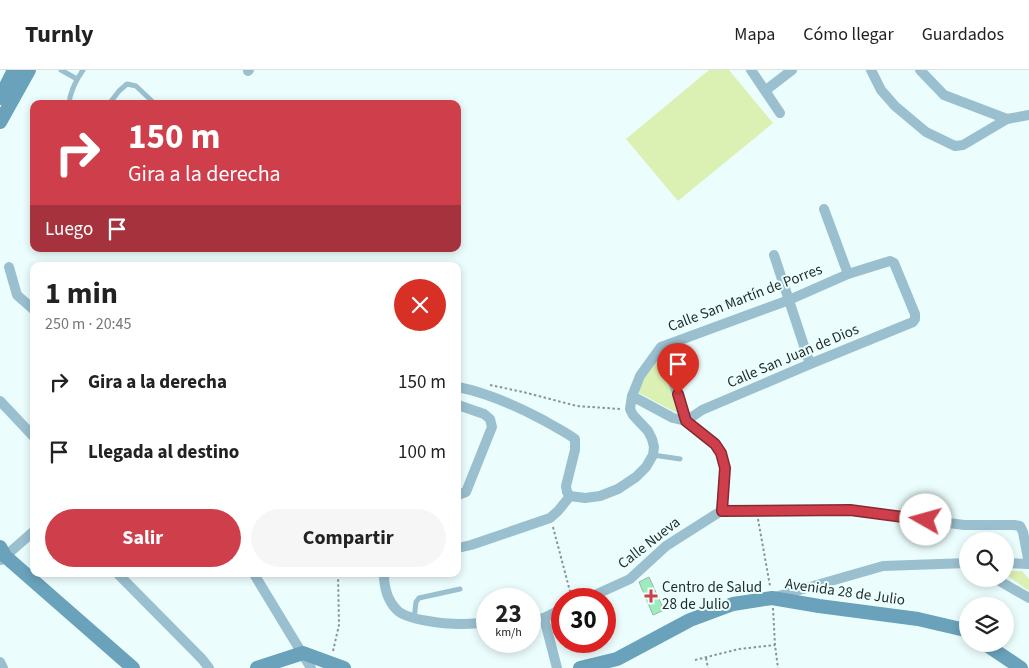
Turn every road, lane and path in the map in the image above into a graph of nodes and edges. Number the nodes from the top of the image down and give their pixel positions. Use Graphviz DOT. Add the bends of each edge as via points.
graph roads {
  1 [pos="14,70"];
  2 [pos="29,70"];
  3 [pos="61,70"];
  4 [pos="83,70"];
  5 [pos="752,70"];
  6 [pos="792,70"];
  7 [pos="871,70"];
  8 [pos="920,70"];
  9 [pos="77,79"];
  10 [pos="766,90"];
  11 [pos="0,98"];
  12 [pos="69,100"];
  13 [pos="113,100"];
  14 [pos="151,100"];
  15 [pos="780,113"];
  16 [pos="1029,115"];
  17 [pos="1006,119"];
  18 [pos="0,122"];
  19 [pos="824,209"];
  20 [pos="774,255"];
  21 [pos="9,267"];
  22 [pos="848,274"];
  23 [pos="789,300"];
  24 [pos="30,306"];
  25 [pos="913,322"];
  26 [pos="661,347"];
  27 [pos="810,364"];
  28 [pos="461,388"];
  29 [pos="477,391"];
  30 [pos="632,396"];
  31 [pos="0,401"];
  32 [pos="461,406"];
  33 [pos="630,409"];
  34 [pos="686,421"];
  35 [pos="30,434"];
  36 [pos="652,455"];
  37 [pos="680,459"];
  38 [pos="461,494"];
  39 [pos="570,496"];
  40 [pos="722,511"];
  41 [pos="757,511"];
  42 [pos="550,518"];
  43 [pos="30,534"];
  44 [pos="461,547"];
  45 [pos="2,555"];
  46 [pos="954,563"];
  47 [pos="959,563"];
  48 [pos="1014,564"];
  49 [pos="1029,564"];
  50 [pos="959,565"];
  51 [pos="121,577"];
  52 [pos="256,577"];
  53 [pos="338,577"];
  54 [pos="384,577"];
  55 [pos="1010,587"];
  56 [pos="569,588"];
  57 [pos="610,588"];
  58 [pos="460,589"];
  59 [pos="772,598"];
  60 [pos="1029,598"];
  61 [pos="551,614"];
  62 [pos="541,618"];
  63 [pos="544,618"];
  64 [pos="414,619"];
  65 [pos="476,623"];
  66 [pos="959,629"];
  67 [pos="775,645"];
  68 [pos="997,652"];
  69 [pos="302,653"];
  70 [pos="706,657"];
  71 [pos="695,660"];
  72 [pos="0,662"];
  73 [pos="338,666"];
  74 [pos="3,668"];
  75 [pos="132,668"];
  76 [pos="209,668"];
  77 [pos="257,668"];
  78 [pos="311,668"];
  79 [pos="557,668"];
  80 [pos="580,668"];
  81 [pos="708,668"];
  82 [pos="778,668"];
  83 [pos="1020,668"];
  1 -- 11 [label="street"];
  2 -- 18 [label="street"];
  3 -- 9 [label="lane"];
  4 -- 9 [label="lane"];
  5 -- 10 [label="street"];
  6 -- 10 [label="street"];
  7 -- 17 [label="street" via="881,90 895,106 926,132 955,146"];
  8 -- 17 [label="street" via="944,94"];
  9 -- 12 [label="lane"];
  10 -- 15 [label="street"];
  13 -- 14 [label="lane" via="127,84 136,86"];
  16 -- 17 [label="street"];
  19 -- 22 [label="street"];
  20 -- 23 [label="street"];
  21 -- 24 [label="street" via="17,295"];
  22 -- 23 [label="street, Calle San Martín de Porres"];
  22 -- 25 [label="street, Calle San Martín de Porres" via="890,261 894,263 915,314"];
  23 -- 26 [label="street, Calle San Martín de Porres"];
  23 -- 27 [label="street"];
  25 -- 27 [label="street, Calle San Juan de Dios"];
  26 -- 30 [label="street, Calle San Martín de Porres" via="640,376"];
  26 -- 34 [label="street"];
  27 -- 34 [label="street, Calle San Juan de Dios" via="702,410"];
  28 -- 29 [label="street"];
  29 -- 33 [label="path" via="488,385 577,406"];
  29 -- 39 [label="street" via="527,411 575,439 566,486"];
  30 -- 33 [label="street, Calle San Martín de Porres"];
  30 -- 34 [label="street" via="673,418"];
  31 -- 35 [label="street"];
  32 -- 38 [label="street" via="484,414 492,427 466,492"];
  33 -- 36 [label="street" via="652,439"];
  34 -- 40 [label="street" via="715,444 721,453 725,468"];
  36 -- 37 [label="lane"];
  36 -- 39 [label="street" via="636,477 618,488 600,496"];
  39 -- 42 [label="street"];
  40 -- 41 [label="street"];
  40 -- 57 [label="street, Calle Nueva" via="666,546 630,579"];
  41 -- 49 [label="street" via="850,510 964,525 1020,526"];
  41 -- 59 [label="path"];
  42 -- 44 [label="street"];
  42 -- 56 [label="path"];
  43 -- 45 [label="street"];
  45 -- 75 [label="street"];
  46 -- 47 [label="street"];
  46 -- 50 [label="street"];
  46 -- 59 [label="street" via="883,566"];
  48 -- 49 [label="street"];
  51 -- 76 [label="street"];
  52 -- 69 [label="street"];
  53 -- 73 [label="path"];
  54 -- 64 [label="street" via="387,595 397,611"];
  55 -- 60 [label="street"];
  58 -- 64 [label="lane" via="419,598"];
  59 -- 66 [label="street, Avenida 28 de Julio" via="918,619"];
  59 -- 67 [label="path"];
  59 -- 80 [label="street, Avenida 28 de Julio" via="733,604 690,620 617,659"];
  61 -- 63 [label="street"];
  62 -- 63 [label="street"];
  63 -- 79 [label="street"];
  64 -- 65 [label="street"];
  67 -- 70 [label="path"];
  67 -- 82 [label="path"];
  68 -- 83 [label="street"];
  69 -- 73 [label="street"];
  69 -- 77 [label="street"];
  69 -- 78 [label="street"];
  70 -- 71 [label="path"];
  70 -- 81 [label="path"];
  72 -- 74 [label="street"];
}
